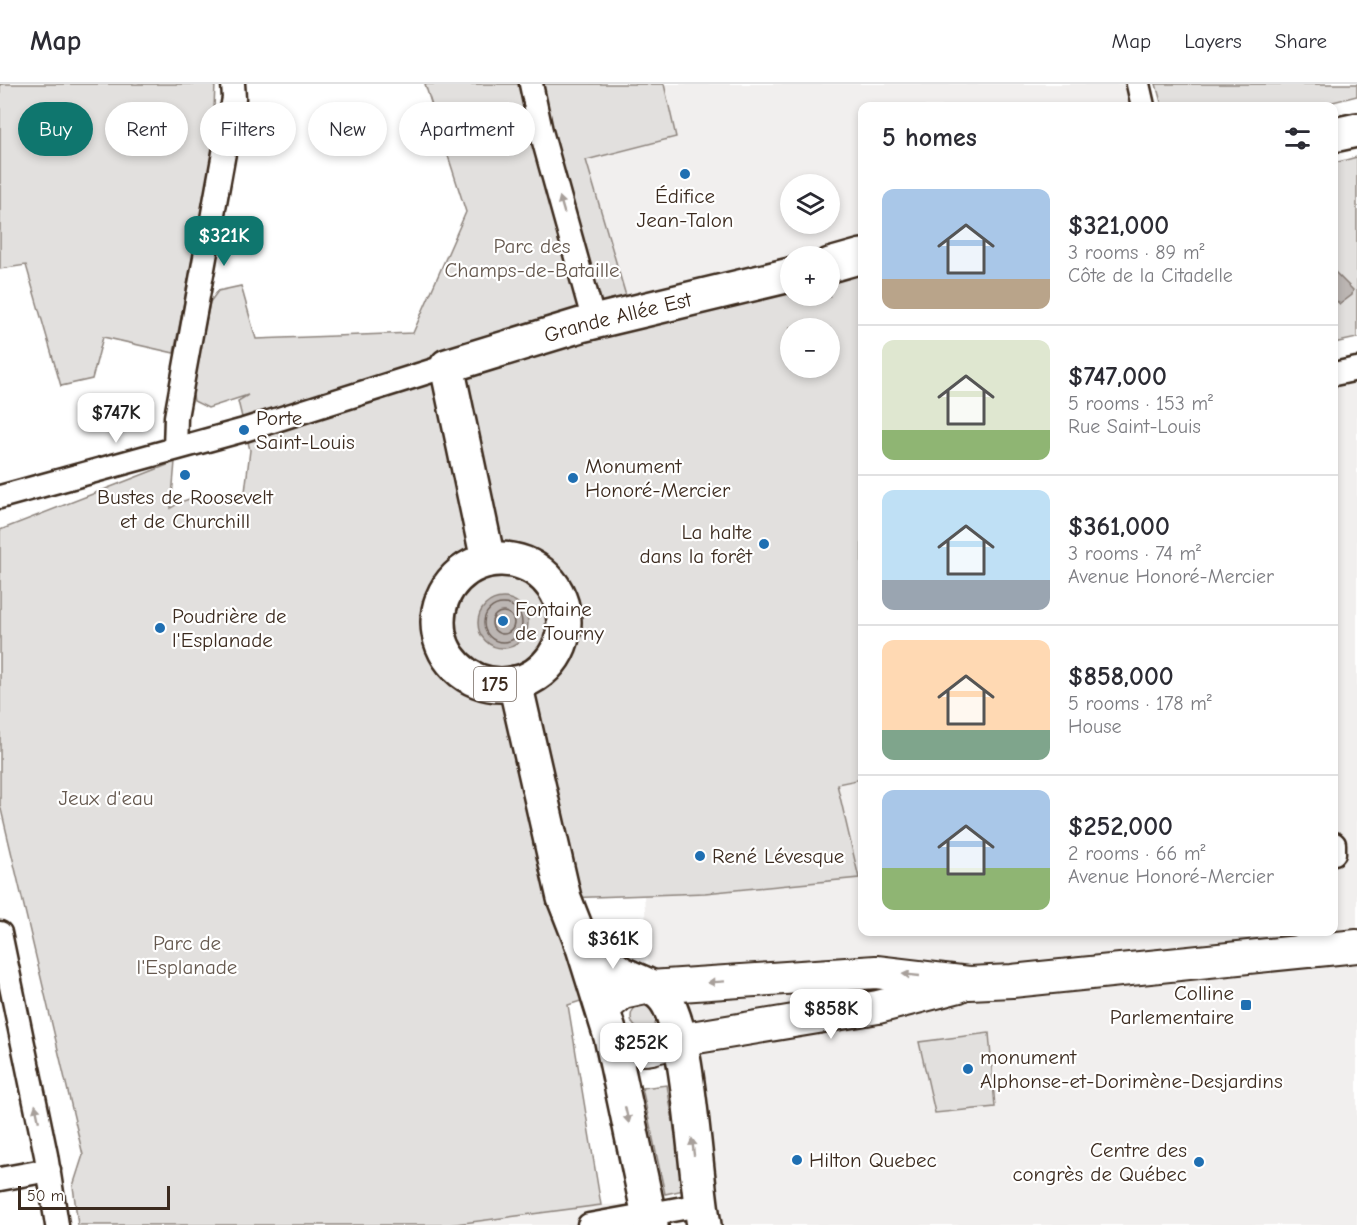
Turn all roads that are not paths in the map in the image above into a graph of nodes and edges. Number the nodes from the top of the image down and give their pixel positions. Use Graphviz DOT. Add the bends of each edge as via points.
graph roads {
  1 [pos="233,84"];
  2 [pos="531,84"];
  3 [pos="1138,84"];
  4 [pos="1142,102"];
  5 [pos="1357,130"];
  6 [pos="1338,134"];
  7 [pos="858,257"];
  8 [pos="840,262"];
  9 [pos="780,277"];
  10 [pos="594,322"];
  11 [pos="447,366"];
  12 [pos="1357,369"];
  13 [pos="1338,373"];
  14 [pos="175,449"];
  15 [pos="0,497"];
  16 [pos="488,560"];
  17 [pos="515,683"];
  18 [pos="0,933"];
  19 [pos="1341,942"];
  20 [pos="582,943"];
  21 [pos="969,983"];
  22 [pos="650,987"];
  23 [pos="607,1023"];
  24 [pos="679,1040"];
  25 [pos="49,1170"];
  26 [pos="0,1179"];
  27 [pos="702,1215"];
  28 [pos="650,1219"];
  29 [pos="57,1225"];
  30 [pos="588,1225"];
  1 -- 14 [label="street" via="234,98 176,417"];
  10 -- 2 [label="street, one-way"];
  3 -- 4 [label="street"];
  5 -- 6 [label="main road"];
  7 -- 8 [label="main road"];
  9 -- 10 [label="main road, Grande Allée Est"];
  10 -- 11 [label="main road, Grande Allée Est"];
  11 -- 14 [label="street"];
  11 -- 16 [label="main road"];
  12 -- 13 [label="street"];
  14 -- 15 [label="street"];
  16 -- 17 [label="main road, 175" via="526,563 543,574 563,606 562,636 549,663 534,676"];
  16 -- 17 [label="main road, 175" via="468,567 452,582 442,601 440,638 451,660 464,672 497,685"];
  17 -- 20 [label="main road, 175" via="564,898"];
  25 -- 18 [label="street, one-way"];
  19 -- 21 [label="main road"];
  20 -- 22 [label="main road" via="619,971"];
  20 -- 23 [label="main road, 175"];
  21 -- 22 [label="main road, one-way" via="876,972"];
  21 -- 24 [label="main road" via="888,1005"];
  22 -- 23 [label="main road" via="622,993"];
  22 -- 24 [label="main road" via="665,998 674,1015"];
  23 -- 24 [label="main road" via="632,1049 643,1050"];
  23 -- 28 [label="main road, 175, one-way"];
  27 -- 24 [label="main road, one-way"];
  25 -- 26 [label="street"];
  25 -- 29 [label="street"];
  27 -- 28 [label="street"];
  28 -- 30 [label="street"];
}
